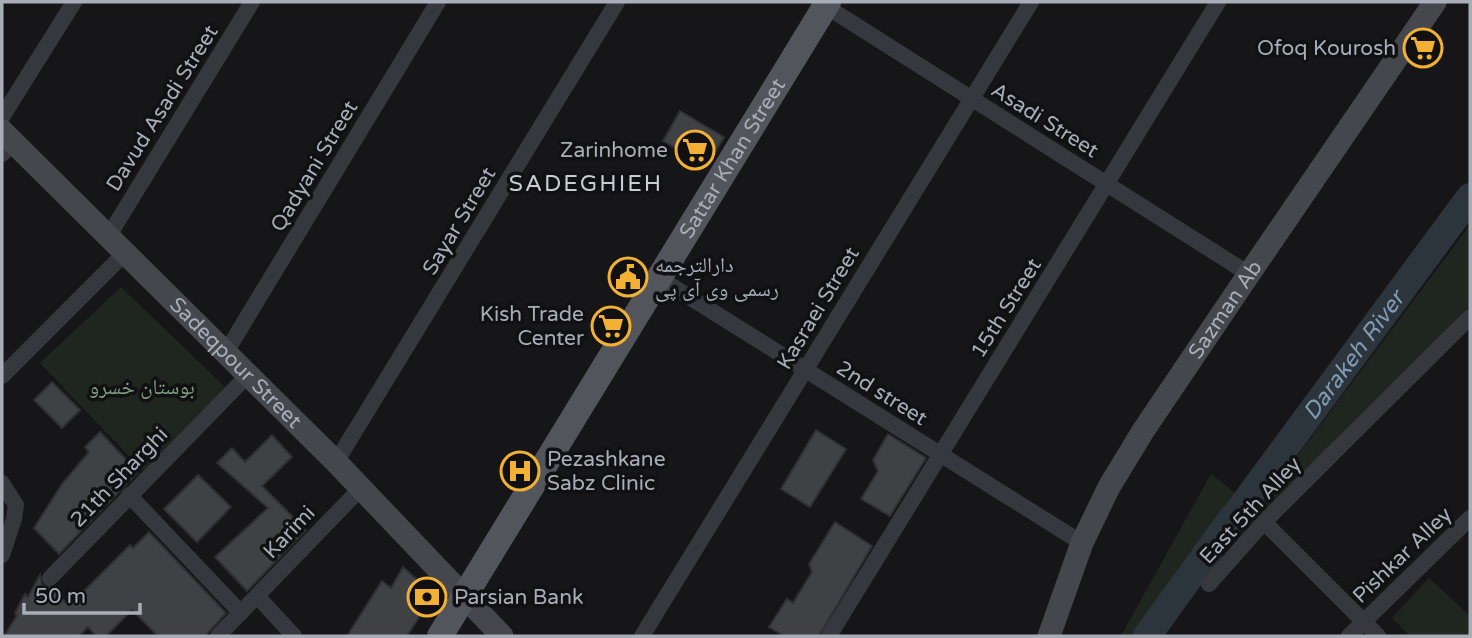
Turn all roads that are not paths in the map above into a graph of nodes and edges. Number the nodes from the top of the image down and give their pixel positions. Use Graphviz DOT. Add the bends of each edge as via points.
graph roads {
  1 [pos="74,2"];
  2 [pos="252,2"];
  3 [pos="438,2"];
  4 [pos="617,2"];
  5 [pos="1031,2"];
  6 [pos="1218,2"];
  7 [pos="1435,2"];
  8 [pos="824,3"];
  9 [pos="971,98"];
  10 [pos="2,117"];
  11 [pos="5,143"];
  12 [pos="1106,184"];
  13 [pos="108,237"];
  14 [pos="124,254"];
  15 [pos="1248,274"];
  16 [pos="659,278"];
  17 [pos="1470,317"];
  18 [pos="226,352"];
  19 [pos="805,370"];
  20 [pos="248,374"];
  21 [pos="2,376"];
  22 [pos="940,454"];
  23 [pos="336,462"];
  24 [pos="2,483"];
  25 [pos="361,488"];
  26 [pos="129,495"];
  27 [pos="1470,518"];
  28 [pos="1264,522"];
  29 [pos="1082,543"];
  30 [pos="2,555"];
  31 [pos="50,579"];
  32 [pos="1209,584"];
  33 [pos="257,596"];
  34 [pos="464,597"];
  35 [pos="241,612"];
  36 [pos="1363,622"];
  37 [pos="218,636"];
  38 [pos="294,636"];
  39 [pos="440,636"];
  40 [pos="502,636"];
  41 [pos="642,636"];
  42 [pos="829,636"];
  43 [pos="1049,636"];
  44 [pos="1349,636"];
  45 [pos="1378,636"];
  1 -- 10 [label="street"];
  2 -- 13 [label="street, Davud Asadi Street"];
  3 -- 18 [label="street, Qadyani Street"];
  4 -- 23 [label="street, Sayar Street"];
  5 -- 9 [label="street, Kasraei Street"];
  6 -- 12 [label="street, 15th Street"];
  7 -- 15 [label="main road, Sazman Ab"];
  8 -- 9 [label="street, Asadi Street"];
  8 -- 16 [label="main road, Sattar Khan Street"];
  9 -- 12 [label="street, Asadi Street"];
  9 -- 19 [label="street, Kasraei Street"];
  11 -- 13 [label="main road, Sadeqpour Street"];
  12 -- 15 [label="street, Asadi Street"];
  12 -- 22 [label="street, 15th Street"];
  13 -- 14 [label="main road, Sadeqpour Street"];
  14 -- 18 [label="main road, Sadeqpour Street"];
  14 -- 21 [label="street"];
  15 -- 29 [label="main road, Sazman Ab" via="1143,431"];
  16 -- 19 [label="street, 2nd street"];
  16 -- 34 [label="main road, Sattar Khan Street"];
  17 -- 28 [label="street, East 5th Alley"];
  18 -- 20 [label="main road, Sadeqpour Street"];
  19 -- 22 [label="street, 2nd street"];
  19 -- 41 [label="street, Kasraei Street"];
  20 -- 23 [label="main road, Sadeqpour Street"];
  20 -- 26 [label="street, 21th Sharghi"];
  22 -- 29 [label="street, 2nd street"];
  22 -- 42 [label="street, 15th Street"];
  23 -- 25 [label="main road, Sadeqpour Street"];
  24 -- 30 [label="street" via="16,505"];
  25 -- 33 [label="street, Karimi"];
  25 -- 34 [label="main road, Sadeqpour Street"];
  26 -- 31 [label="street, 21th Sharghi"];
  26 -- 35 [label="street"];
  27 -- 36 [label="street, Pishkar Alley"];
  28 -- 32 [label="street, East 5th Alley"];
  28 -- 36 [label="street"];
  29 -- 43 [label="main road, Sazman Ab"];
  33 -- 35 [label="street, Karimi"];
  33 -- 38 [label="street"];
  34 -- 39 [label="main road, Sattar Khan Street"];
  34 -- 40 [label="main road, Sadeqpour Street"];
  35 -- 37 [label="street, Karimi"];
  36 -- 44 [label="street, Pishkar Alley"];
  36 -- 45 [label="street"];
}
